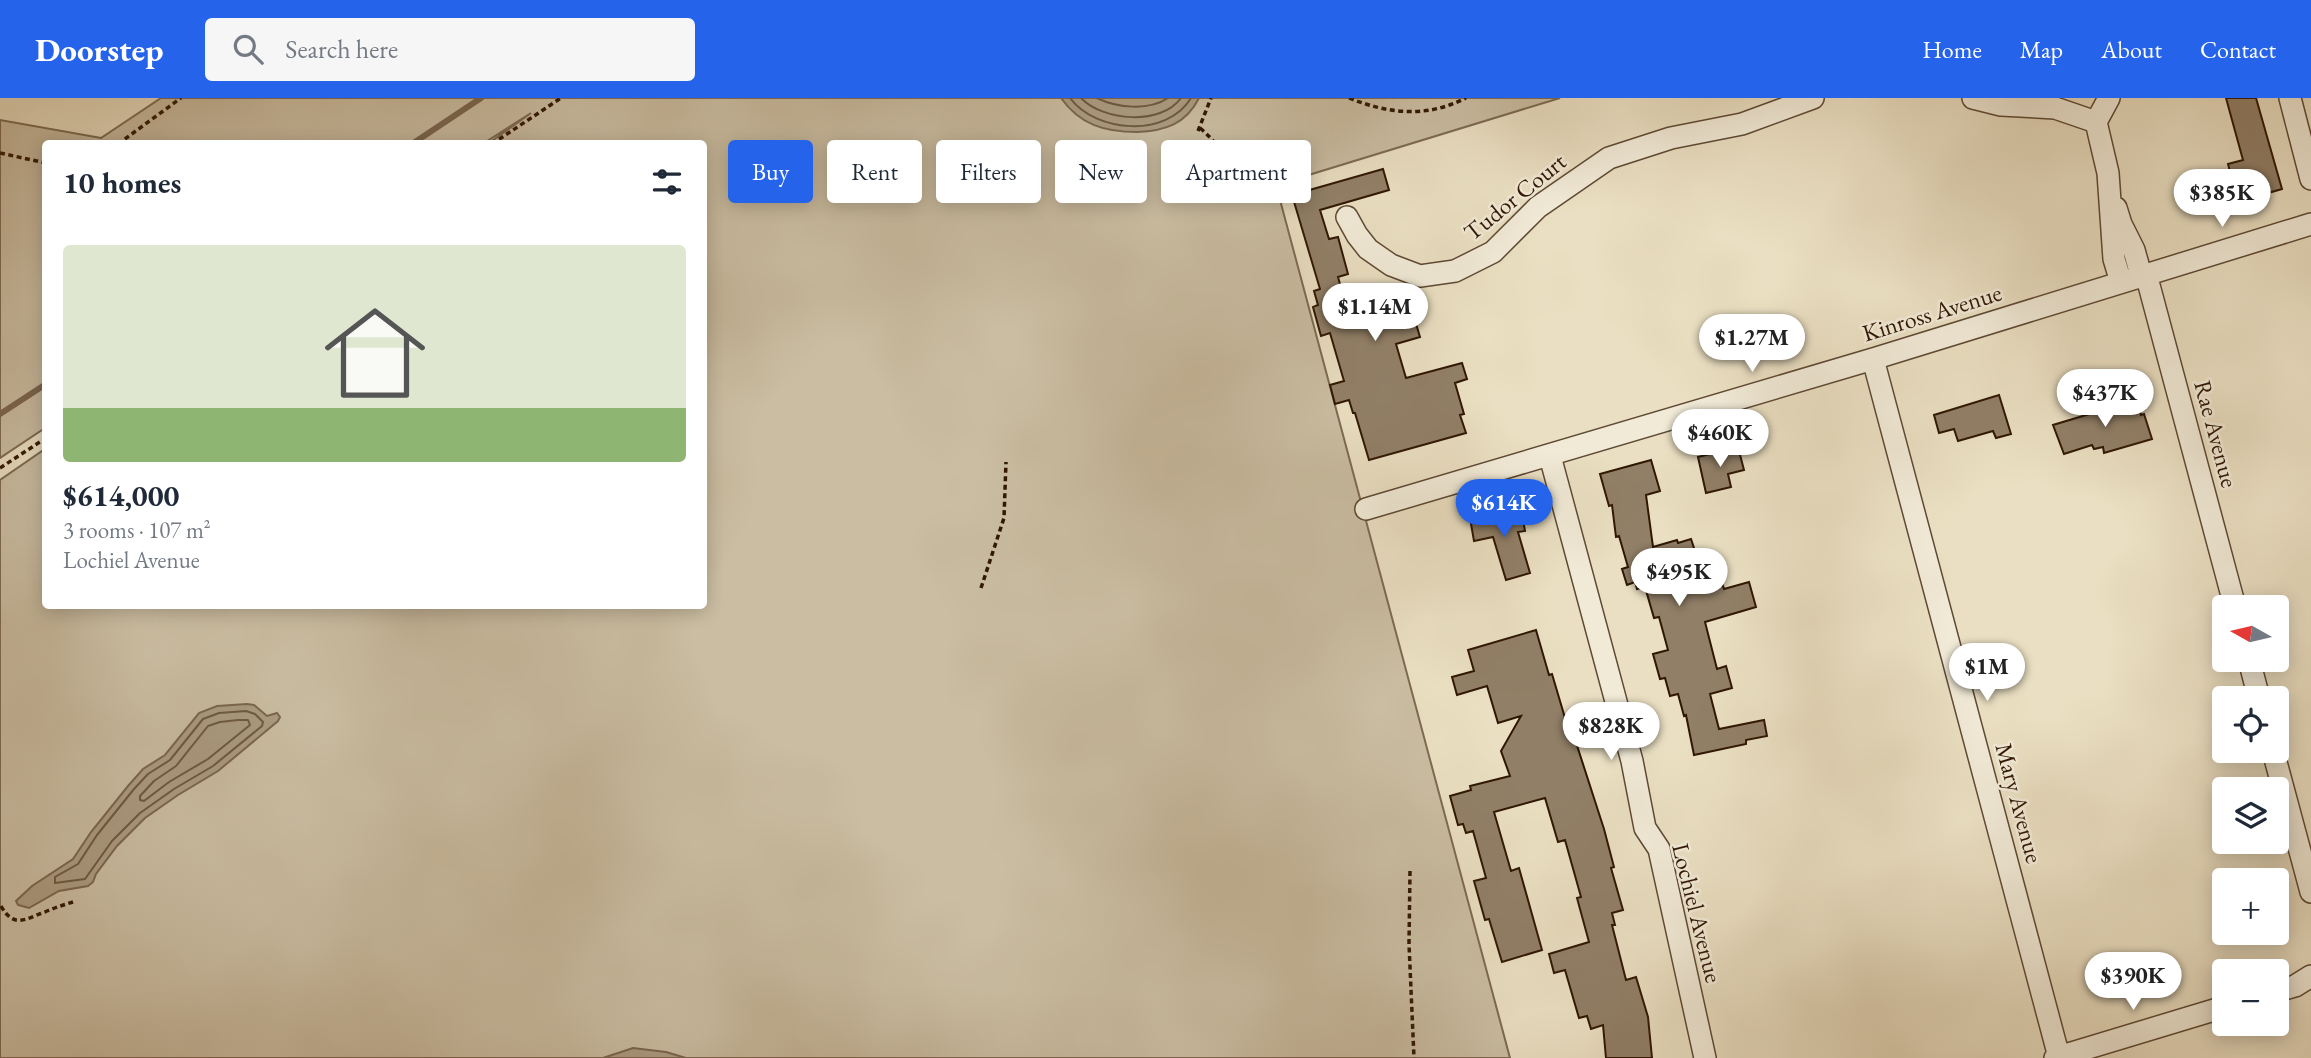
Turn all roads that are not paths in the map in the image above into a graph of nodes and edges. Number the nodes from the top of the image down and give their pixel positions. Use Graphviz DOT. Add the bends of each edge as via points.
graph roads {
  1 [pos="1813,98"];
  2 [pos="1973,98"];
  3 [pos="2109,98"];
  4 [pos="2290,98"];
  5 [pos="2096,122"];
  6 [pos="2311,179"];
  7 [pos="2110,190"];
  8 [pos="1347,217"];
  9 [pos="2311,224"];
  10 [pos="2143,275"];
  11 [pos="2121,282"];
  12 [pos="1873,359"];
  13 [pos="1550,456"];
  14 [pos="1366,509"];
  15 [pos="2232,595"];
  16 [pos="2276,763"];
  17 [pos="2311,892"];
  18 [pos="2212,1011"];
  19 [pos="2057,1057"];
  20 [pos="1705,1058"];
  1 -- 8 [label="street, Tudor Court" via="1742,124 1671,138 1609,158 1538,207 1493,252 1455,271 1420,276 1391,265 1368,249"];
  2 -- 5 [label="street" via="2001,105 2055,108"];
  3 -- 5 [label="street"];
  4 -- 6 [label="street"];
  5 -- 7 [label="street"];
  7 -- 10 [label="street"];
  7 -- 11 [label="street" via="2114,259"];
  9 -- 10 [label="street, Kinross Avenue"];
  10 -- 11 [label="street, Kinross Avenue"];
  10 -- 15 [label="street, Rae Avenue"];
  11 -- 12 [label="street, Kinross Avenue"];
  12 -- 13 [label="street, Kinross Avenue"];
  12 -- 19 [label="street, Mary Avenue"];
  13 -- 14 [label="street, Kinross Avenue"];
  13 -- 20 [label="street, Lochiel Avenue" via="1632,761 1645,828 1659,849"];
  16 -- 17 [label="street"];
  18 -- 19 [label="street"];
}
